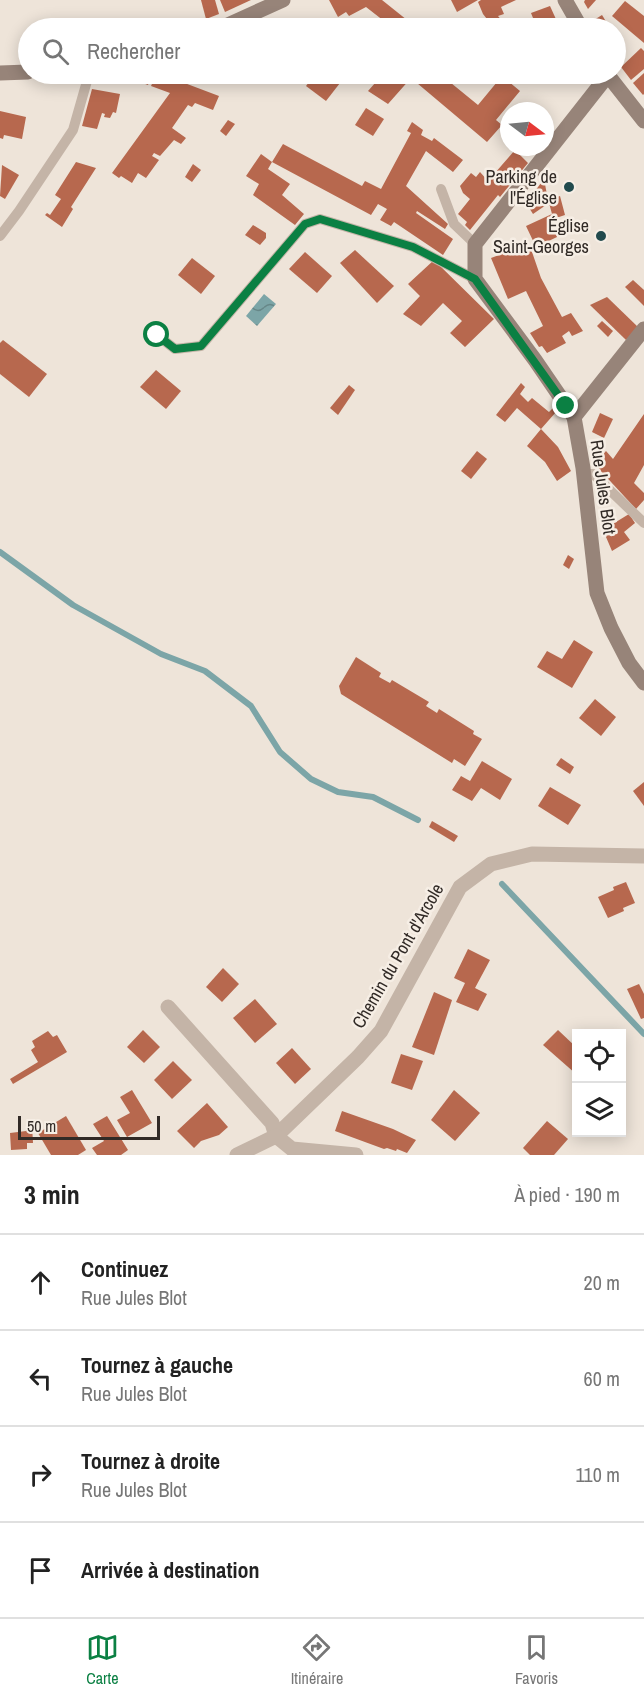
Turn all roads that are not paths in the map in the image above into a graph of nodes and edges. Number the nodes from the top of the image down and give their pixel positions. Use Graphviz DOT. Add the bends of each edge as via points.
graph roads {
  1 [pos="283,0"];
  2 [pos="565,0"];
  3 [pos="243,18"];
  4 [pos="575,18"];
  5 [pos="18,72"];
  6 [pos="0,73"];
  7 [pos="86,84"];
  8 [pos="599,84"];
  9 [pos="618,84"];
  10 [pos="639,104"];
  11 [pos="644,121"];
  12 [pos="441,189"];
  13 [pos="0,236"];
  14 [pos="476,244"];
  15 [pos="475,279"];
  16 [pos="644,329"];
  17 [pos="157,335"];
  18 [pos="574,417"];
  19 [pos="584,474"];
  20 [pos="644,523"];
  21 [pos="644,683"];
  22 [pos="644,856"];
  23 [pos="168,1007"];
  24 [pos="276,1136"];
  25 [pos="237,1155"];
  26 [pos="356,1155"];
  1 -- 3 [label="street"];
  2 -- 4 [label="street"];
  5 -- 6 [label="street"];
  7 -- 13 [label="lane" via="73,130"];
  8 -- 14 [label="street"];
  9 -- 10 [label="street"];
  10 -- 11 [label="street"];
  12 -- 14 [label="lane" via="454,224"];
  14 -- 15 [label="street"];
  15 -- 17 [label="lane, Rue Jules Blot" via="413,247 320,219 305,224 201,346 175,349"];
  15 -- 18 [label="street, Rue Jules Blot"];
  16 -- 18 [label="street"];
  18 -- 19 [label="street, Rue Jules Blot"];
  19 -- 20 [label="lane" via="593,474"];
  19 -- 21 [label="street, Rue Jules Blot" via="597,593 629,663"];
  22 -- 24 [label="street, Chemin du Pont d'Arcole" via="532,854 491,864 460,887 381,1031"];
  23 -- 24 [label="street" via="273,1123"];
  24 -- 25 [label="street, Chemin du Pont d'Arcole"];
  24 -- 26 [label="street" via="292,1149"];
}
